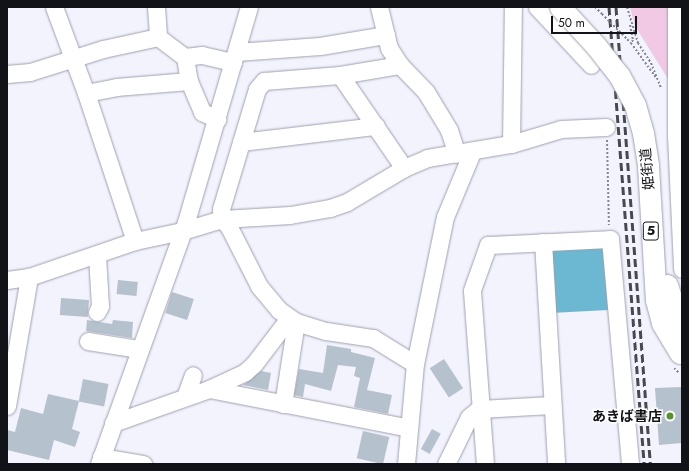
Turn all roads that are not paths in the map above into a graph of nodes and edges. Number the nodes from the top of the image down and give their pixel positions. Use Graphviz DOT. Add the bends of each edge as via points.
graph roads {
  1 [pos="54,7"];
  2 [pos="156,7"];
  3 [pos="249,7"];
  4 [pos="379,7"];
  5 [pos="513,7"];
  6 [pos="537,7"];
  7 [pos="560,7"];
  8 [pos="576,7"];
  9 [pos="676,7"];
  10 [pos="386,35"];
  11 [pos="158,37"];
  12 [pos="185,56"];
  13 [pos="235,57"];
  14 [pos="74,60"];
  15 [pos="400,65"];
  16 [pos="591,65"];
  17 [pos="7,74"];
  18 [pos="340,74"];
  19 [pos="189,81"];
  20 [pos="86,94"];
  21 [pos="217,118"];
  22 [pos="376,126"];
  23 [pos="606,127"];
  24 [pos="679,138"];
  25 [pos="241,142"];
  26 [pos="511,144"];
  27 [pos="464,153"];
  28 [pos="404,168"];
  29 [pos="222,219"];
  30 [pos="182,231"];
  31 [pos="135,241"];
  32 [pos="543,242"];
  33 [pos="97,255"];
  34 [pos="682,269"];
  35 [pos="29,276"];
  36 [pos="7,280"];
  37 [pos="97,312"];
  38 [pos="292,320"];
  39 [pos="682,331"];
  40 [pos="88,341"];
  41 [pos="139,349"];
  42 [pos="680,353"];
  43 [pos="415,364"];
  44 [pos="194,375"];
  45 [pos="209,389"];
  46 [pos="185,397"];
  47 [pos="283,404"];
  48 [pos="552,405"];
  49 [pos="7,406"];
  50 [pos="479,409"];
  51 [pos="112,423"];
  52 [pos="409,428"];
  53 [pos="100,461"];
  54 [pos="143,464"];
  55 [pos="406,464"];
  56 [pos="446,464"];
  57 [pos="485,464"];
  58 [pos="556,464"];
  59 [pos="630,464"];
  1 -- 14 [label="street"];
  2 -- 11 [label="street"];
  3 -- 13 [label="street"];
  4 -- 10 [label="street"];
  5 -- 26 [label="street"];
  6 -- 16 [label="street"];
  7 -- 42 [label="main road, 姫街道 / 5, bridge" via="619,75 635,105 648,166 656,300 662,323"];
  8 -- 39 [label="main road, 姫街道 / 5, bridge" via="622,56 640,84 650,108 662,180 666,275 671,303"];
  9 -- 24 [label="street"];
  10 -- 13 [label="street"];
  10 -- 15 [label="street" via="389,48"];
  11 -- 12 [label="street"];
  11 -- 14 [label="street" via="103,49"];
  12 -- 13 [label="street"];
  12 -- 19 [label="street"];
  13 -- 21 [label="street"];
  14 -- 17 [label="street" via="30,72"];
  14 -- 20 [label="street"];
  15 -- 18 [label="street"];
  15 -- 27 [label="street" via="426,92"];
  18 -- 22 [label="street"];
  18 -- 25 [label="street" via="264,81 257,89"];
  19 -- 20 [label="street" via="116,87"];
  19 -- 21 [label="street" via="202,112"];
  20 -- 31 [label="street"];
  21 -- 30 [label="street"];
  22 -- 25 [label="street"];
  22 -- 28 [label="street"];
  23 -- 26 [label="street" via="561,129"];
  24 -- 34 [label="street"];
  25 -- 29 [label="street" via="222,209"];
  26 -- 27 [label="street"];
  27 -- 28 [label="street" via="427,158"];
  27 -- 43 [label="street" via="445,217"];
  28 -- 29 [label="street" via="347,202 330,208 290,215"];
  29 -- 30 [label="street"];
  29 -- 38 [label="street" via="229,227 258,286"];
  30 -- 31 [label="street"];
  30 -- 41 [label="street"];
  31 -- 33 [label="street"];
  32 -- 48 [label="street"];
  32 -- 50 [label="street" via="488,245 472,290"];
  32 -- 59 [label="street" via="610,239"];
  33 -- 35 [label="street"];
  33 -- 37 [label="street" via="100,306"];
  35 -- 36 [label="street"];
  35 -- 49 [label="street"];
  38 -- 43 [label="street" via="326,331 373,338"];
  38 -- 45 [label="street" via="246,372"];
  38 -- 47 [label="street"];
  40 -- 41 [label="street"];
  41 -- 51 [label="street"];
  43 -- 52 [label="street"];
  44 -- 46 [label="street"];
  45 -- 46 [label="street"];
  45 -- 47 [label="street"];
  46 -- 51 [label="street"];
  47 -- 52 [label="street"];
  48 -- 50 [label="street"];
  48 -- 58 [label="street"];
  50 -- 56 [label="street" via="469,417"];
  50 -- 57 [label="street"];
  51 -- 53 [label="street"];
  52 -- 55 [label="street"];
  53 -- 54 [label="street"];
}
